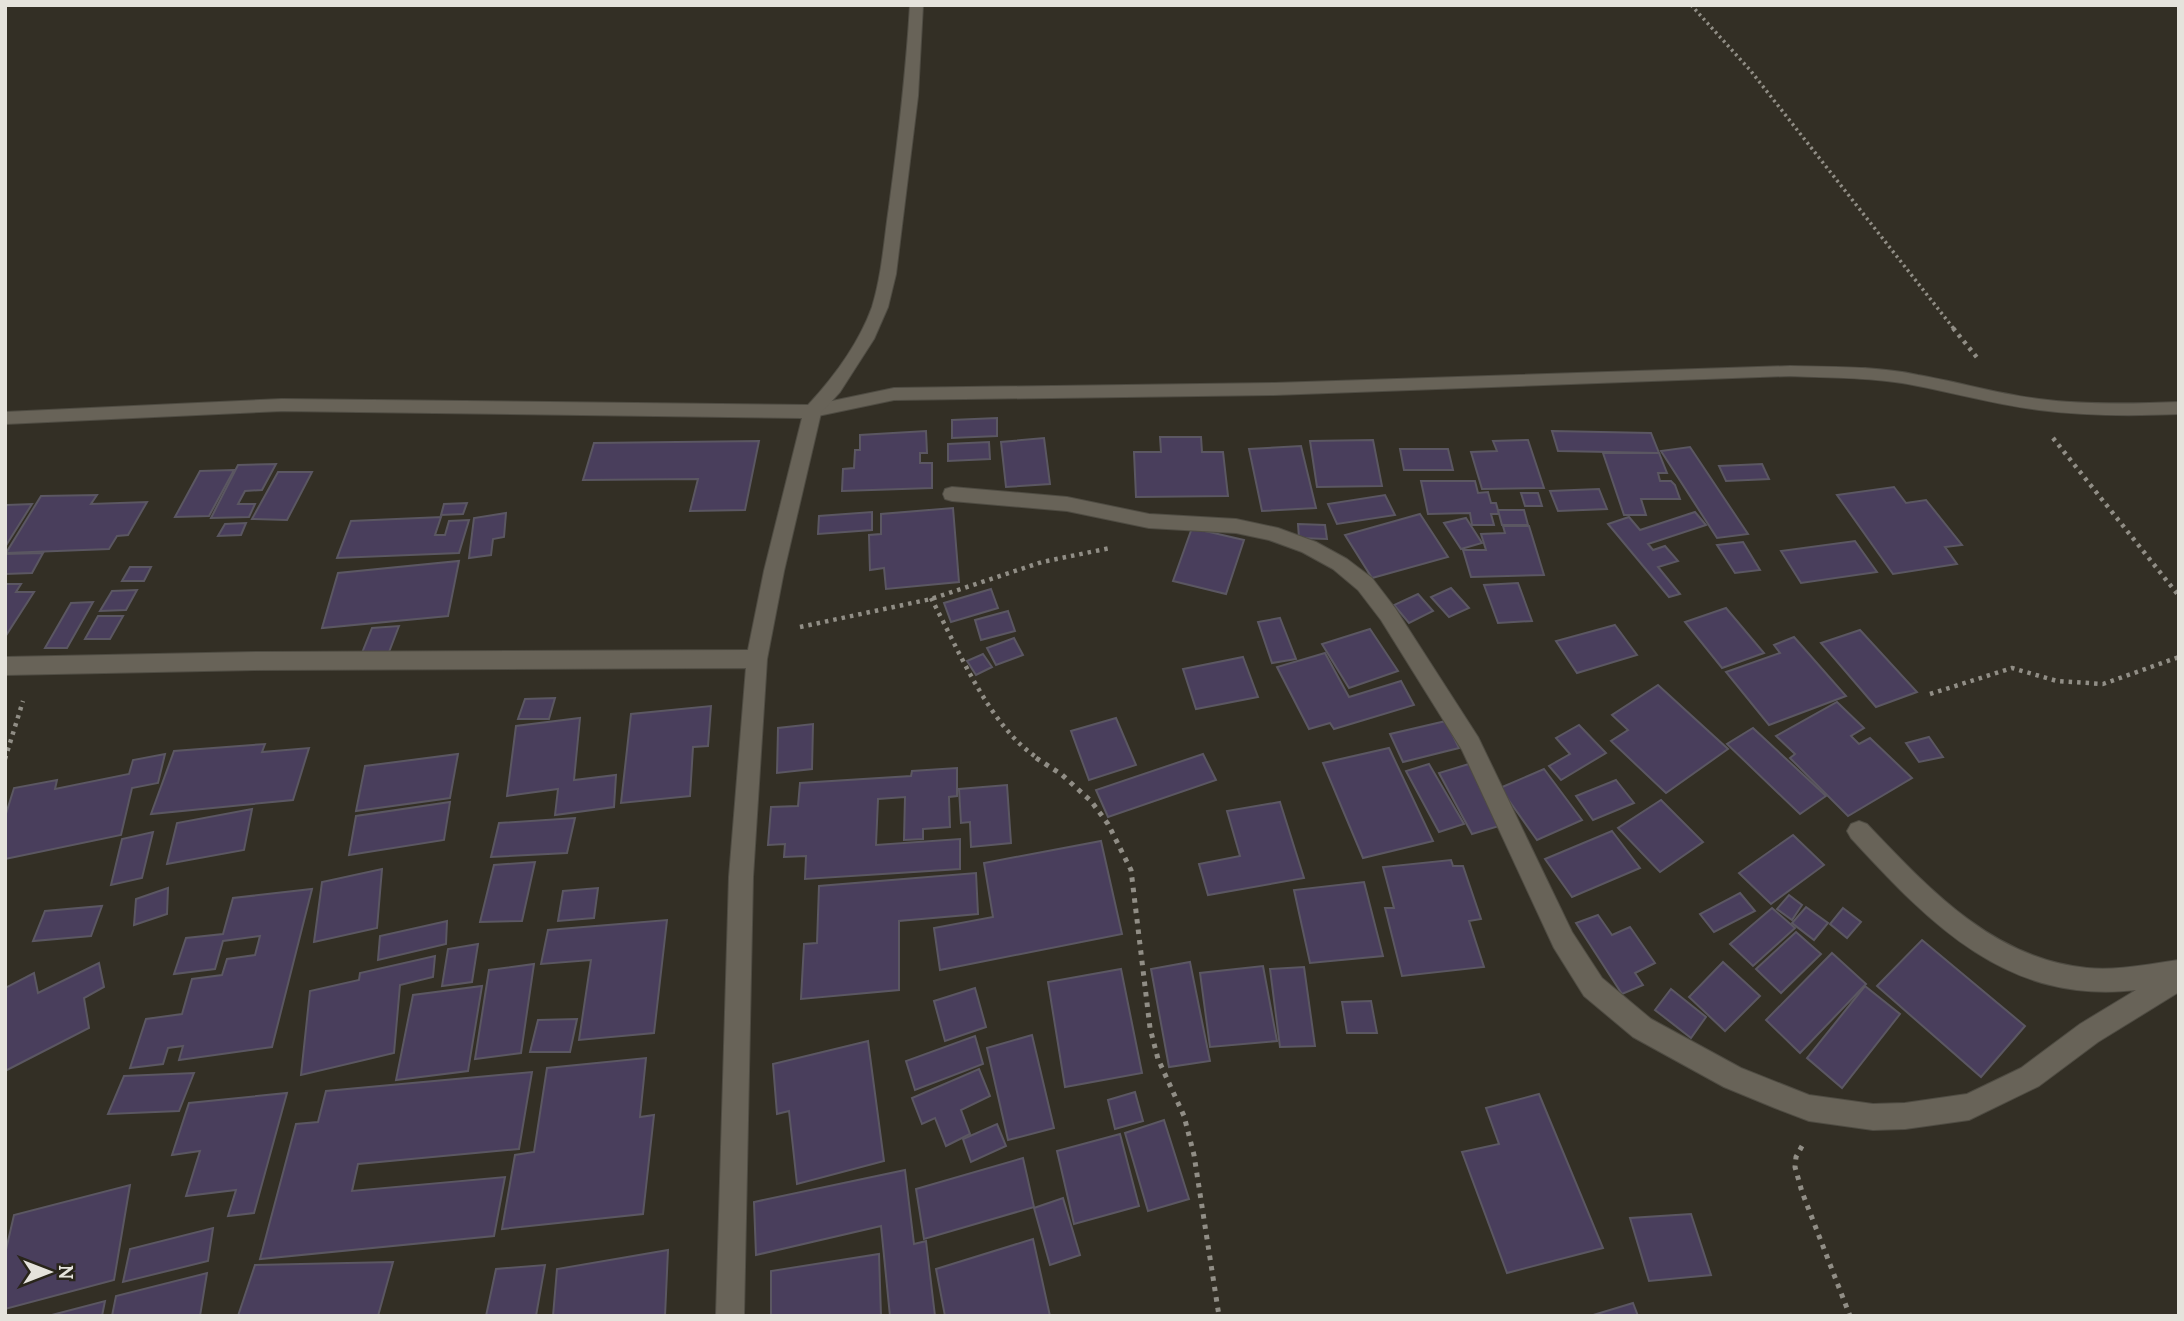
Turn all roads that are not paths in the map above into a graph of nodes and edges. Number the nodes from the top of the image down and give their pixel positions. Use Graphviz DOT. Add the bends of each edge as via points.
graph roads {
  1 [pos="917,5"];
  2 [pos="2179,408"];
  3 [pos="813,411"];
  4 [pos="5,418"];
  5 [pos="952,494"];
  6 [pos="757,659"];
  7 [pos="5,666"];
  8 [pos="1859,831"];
  9 [pos="2179,972"];
  10 [pos="2179,978"];
  11 [pos="730,1316"];
  1 -- 3 [label="street" via="911,96 883,296 851,363"];
  2 -- 3 [label="lane" via="2020,403 1907,379 1790,371 1274,389 894,394"];
  3 -- 4 [label="street" via="282,405"];
  3 -- 6 [label="street"];
  5 -- 10 [label="street" via="1068,504 1149,521 1236,526 1309,547 1340,564 1388,614 1470,744 1563,940 1592,987 1642,1028 1733,1078 1775,1095 1809,1108 1873,1117 1969,1107 2030,1077 2089,1033"];
  6 -- 7 [label="street"];
  6 -- 11 [label="street" via="741,877"];
  8 -- 9 [label="street" via="1945,916 1995,954 2041,972 2087,980"];
}
